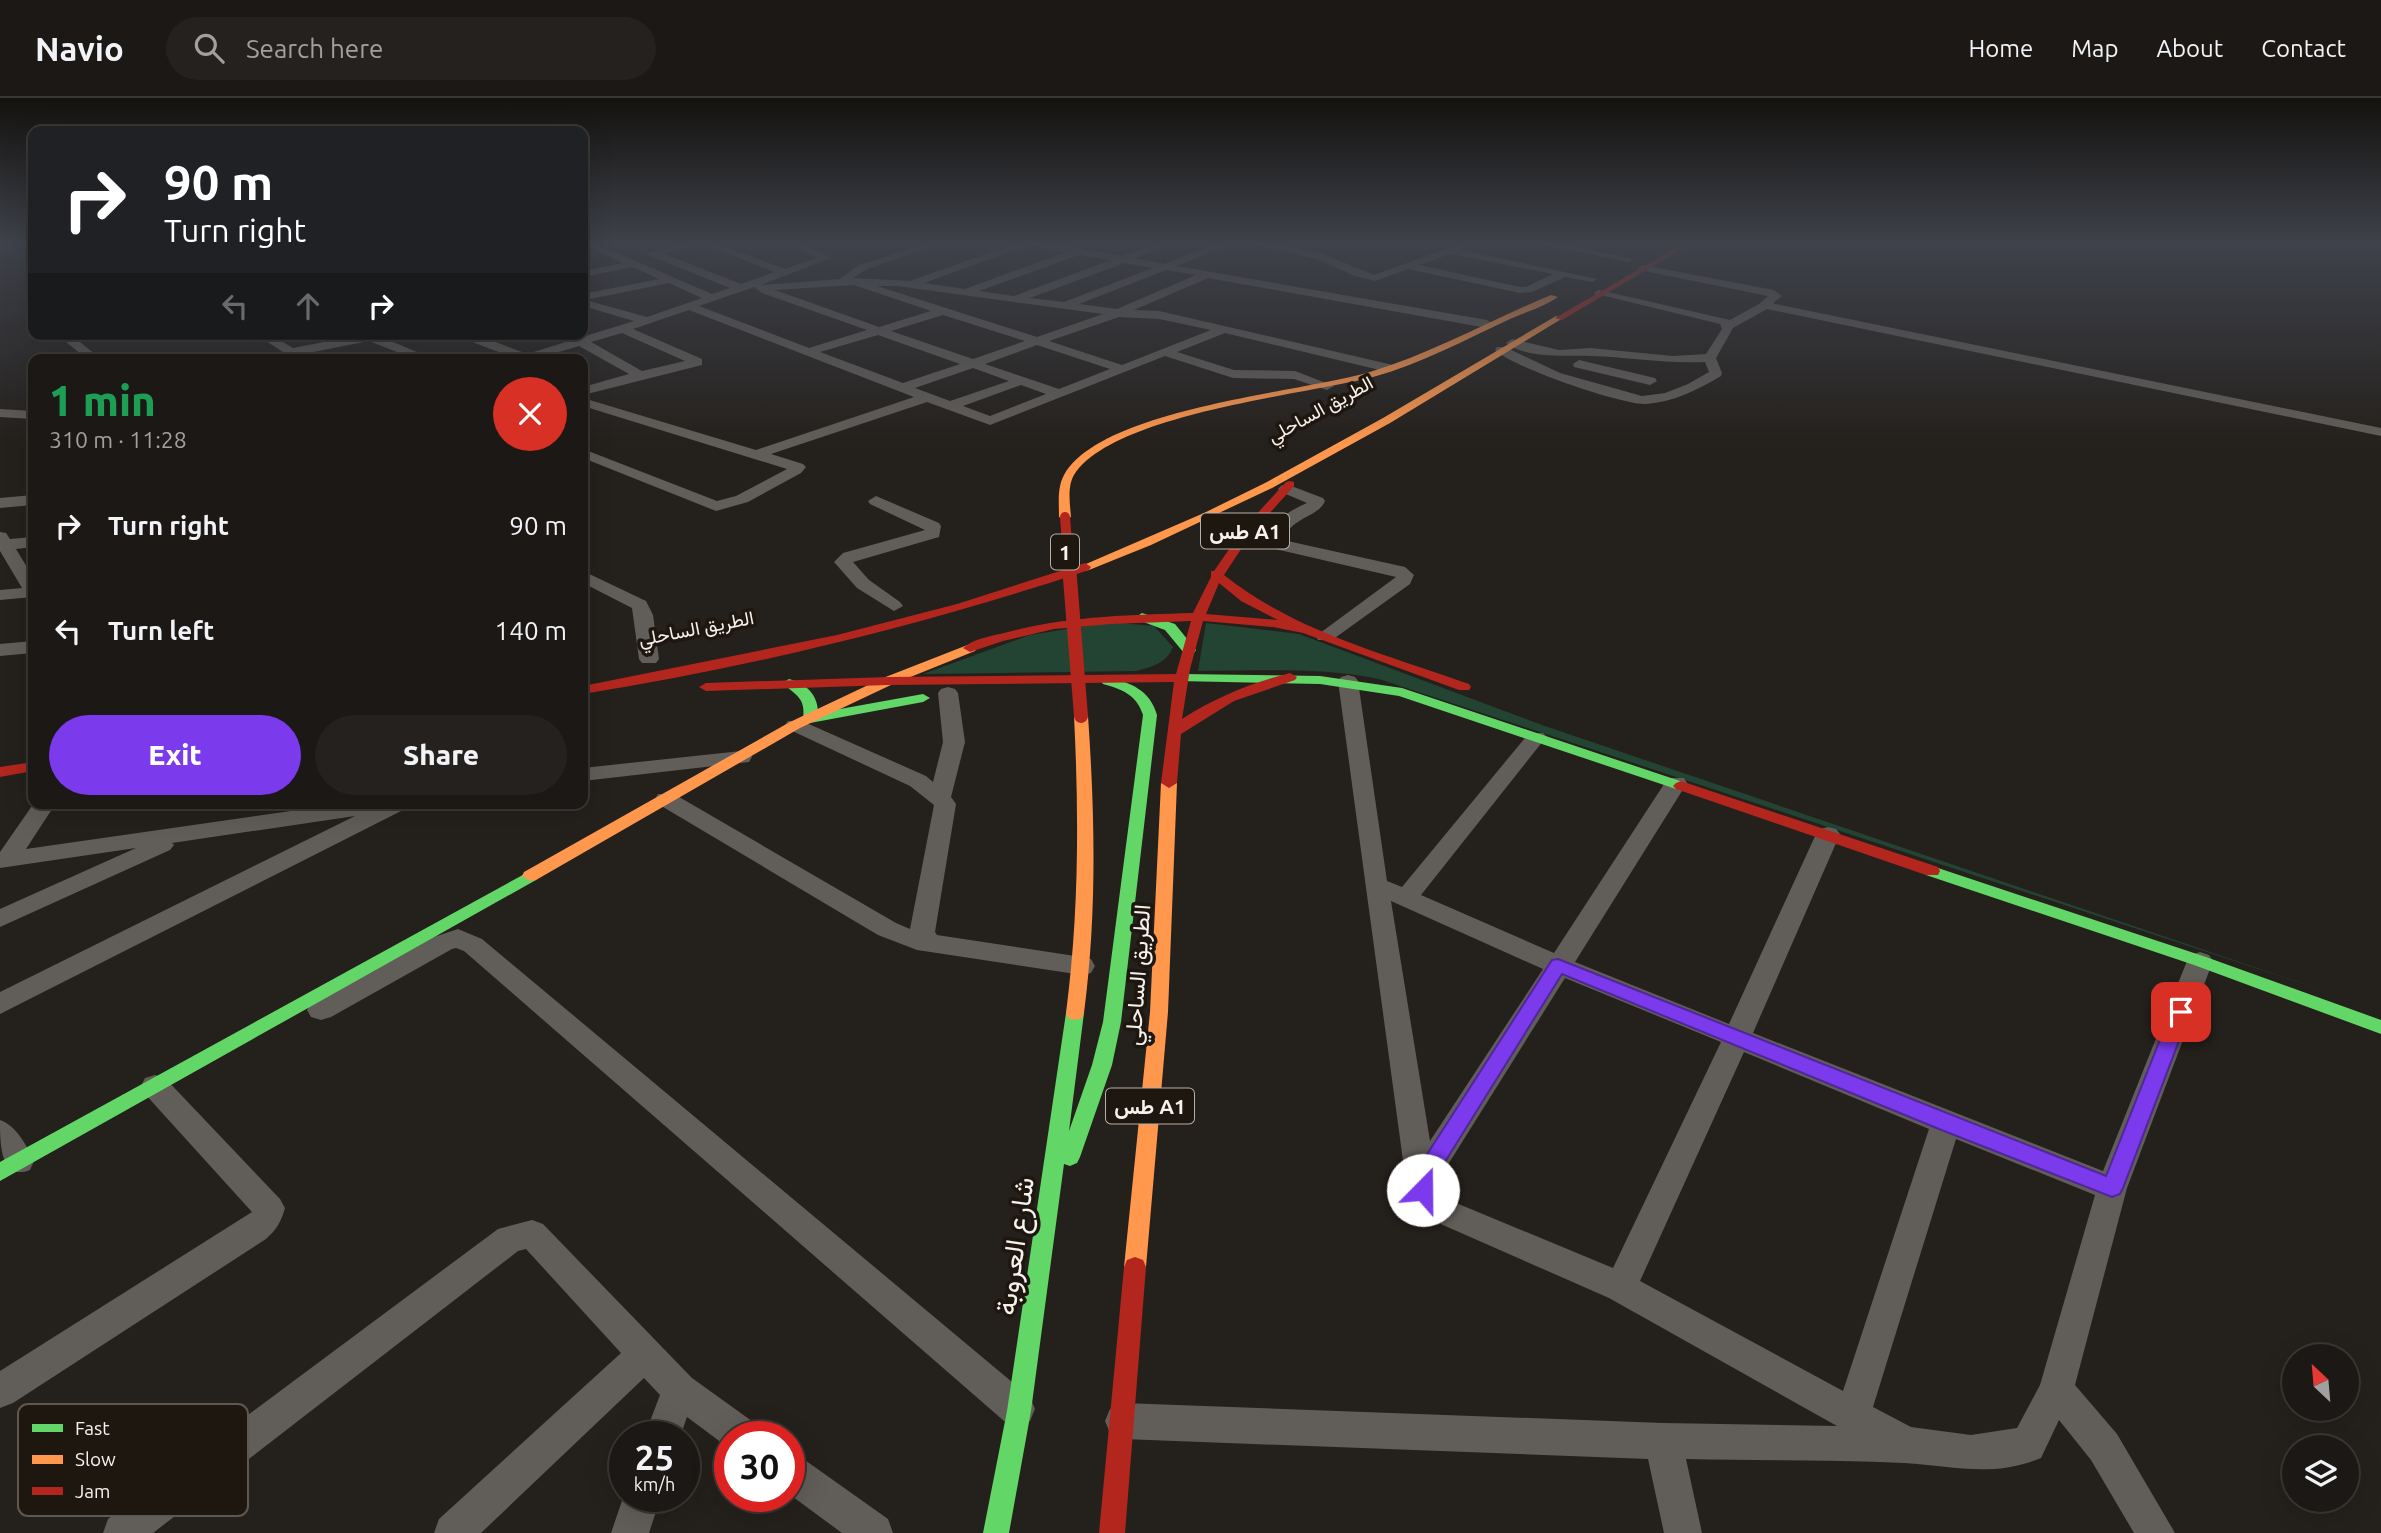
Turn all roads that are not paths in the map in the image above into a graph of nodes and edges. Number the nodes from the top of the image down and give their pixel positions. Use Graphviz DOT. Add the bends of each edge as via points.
graph roads {
  1 [pos="608,310"];
  2 [pos="677,310"];
  3 [pos="698,310"];
  4 [pos="815,310"];
  5 [pos="940,310"];
  6 [pos="947,310"];
  7 [pos="1095,310"];
  8 [pos="1125,310"];
  9 [pos="1409,310"];
  10 [pos="1521,310"];
  11 [pos="1542,310"];
  12 [pos="1556,310"];
  13 [pos="1686,310"];
  14 [pos="1757,310"];
  15 [pos="1790,310"];
  16 [pos="943,311"];
  17 [pos="1118,313"];
  18 [pos="647,321"];
  19 [pos="1487,324"];
  20 [pos="1728,326"];
  21 [pos="623,329"];
  22 [pos="1224,329"];
  23 [pos="875,331"];
  24 [pos="70,340"];
  25 [pos="272,340"];
  26 [pos="359,340"];
  27 [pos="379,340"];
  28 [pos="479,340"];
  29 [pos="587,340"];
  30 [pos="588,340"];
  31 [pos="1507,340"];
  32 [pos="1037,341"];
  33 [pos="581,342"];
  34 [pos="808,352"];
  35 [pos="1164,352"];
  36 [pos="88,354"];
  37 [pos="296,354"];
  38 [pos="302,354"];
  39 [pos="414,354"];
  40 [pos="513,354"];
  41 [pos="541,354"];
  42 [pos="1559,354"];
  43 [pos="1624,356"];
  44 [pos="1710,358"];
  45 [pos="972,364"];
  46 [pos="1437,367"];
  47 [pos="1388,368"];
  48 [pos="1122,369"];
  49 [pos="1604,369"];
  50 [pos="640,376"];
  51 [pos="1021,381"];
  52 [pos="1650,381"];
  53 [pos="1327,386"];
  54 [pos="903,388"];
  55 [pos="588,390"];
  56 [pos="1059,394"];
  57 [pos="927,397"];
  58 [pos="588,403"];
  59 [pos="949,406"];
  60 [pos="0,413"];
  61 [pos="28,415"];
  62 [pos="2381,432"];
  63 [pos="757,454"];
  64 [pos="588,455"];
  65 [pos="1313,460"];
  66 [pos="1286,489"];
  67 [pos="28,500"];
  68 [pos="876,501"];
  69 [pos="0,503"];
  70 [pos="1,542"];
  71 [pos="28,542"];
  72 [pos="1088,544"];
  73 [pos="1051,557"];
  74 [pos="1215,574"];
  75 [pos="588,580"];
  76 [pos="28,583"];
  77 [pos="28,592"];
  78 [pos="0,595"];
  79 [pos="900,604"];
  80 [pos="869,612"];
  81 [pos="1142,617"];
  82 [pos="1198,617"];
  83 [pos="1306,630"];
  84 [pos="1325,636"];
  85 [pos="28,647"];
  86 [pos="0,650"];
  87 [pos="1189,650"];
  88 [pos="649,659"];
  89 [pos="1290,677"];
  90 [pos="1183,678"];
  91 [pos="1102,680"];
  92 [pos="888,681"];
  93 [pos="1348,681"];
  94 [pos="1018,682"];
  95 [pos="789,683"];
  96 [pos="588,689"];
  97 [pos="948,693"];
  98 [pos="1483,695"];
  99 [pos="588,697"];
  100 [pos="802,722"];
  101 [pos="1175,731"];
  102 [pos="1536,737"];
  103 [pos="741,757"];
  104 [pos="28,768"];
  105 [pos="0,772"];
  106 [pos="588,774"];
  107 [pos="1676,783"];
  108 [pos="940,796"];
  109 [pos="666,799"];
  110 [pos="41,809"];
  111 [pos="346,809"];
  112 [pos="387,809"];
  113 [pos="1830,824"];
  114 [pos="185,834"];
  115 [pos="4,859"];
  116 [pos="1376,886"];
  117 [pos="1405,899"];
  118 [pos="0,919"];
  119 [pos="929,943"];
  120 [pos="2200,961"];
  121 [pos="1558,965"];
  122 [pos="1082,966"];
  123 [pos="0,1004"];
  124 [pos="2381,1027"];
  125 [pos="1737,1037"];
  126 [pos="160,1091"];
  127 [pos="1946,1123"];
  128 [pos="0,1132"];
  129 [pos="10,1167"];
  130 [pos="1422,1180"];
  131 [pos="2112,1188"];
  132 [pos="1043,1227"];
  133 [pos="1620,1287"];
  134 [pos="645,1354"];
  135 [pos="2056,1389"];
  136 [pos="679,1390"];
  137 [pos="0,1391"];
  138 [pos="1018,1411"];
  139 [pos="1853,1415"];
  140 [pos="668,1421"];
  141 [pos="721,1421"];
  142 [pos="1120,1421"];
  143 [pos="248,1437"];
  144 [pos="1663,1441"];
  145 [pos="1906,1445"];
  146 [pos="805,1483"];
  147 [pos="637,1512"];
  148 [pos="144,1516"];
  149 [pos="122,1533"];
  150 [pos="453,1533"];
  151 [pos="630,1533"];
  152 [pos="874,1533"];
  153 [pos="996,1533"];
  154 [pos="1112,1533"];
  155 [pos="1683,1533"];
  156 [pos="2156,1533"];
  1 -- 18 [label="street"];
  2 -- 18 [label="street"];
  3 -- 34 [label="street"];
  4 -- 23 [label="street"];
  5 -- 16 [label="street"];
  6 -- 16 [label="street"];
  7 -- 17 [label="street"];
  8 -- 17 [label="street"];
  9 -- 19 [label="street"];
  10 -- 19 [label="main road"];
  11 -- 31 [label="main road"];
  12 -- 31 [label="main road, الطريق الساحلي / طس A1"];
  13 -- 20 [label="street" via="1725,321"];
  14 -- 20 [label="street"];
  15 -- 62 [label="street"];
  16 -- 23 [label="street"];
  16 -- 32 [label="street"];
  17 -- 22 [label="street" via="1159,315"];
  17 -- 32 [label="street"];
  18 -- 21 [label="street"];
  19 -- 47 [label="main road"];
  20 -- 44 [label="street"];
  21 -- 30 [label="street"];
  21 -- 50 [label="street" via="698,362"];
  22 -- 35 [label="street"];
  22 -- 47 [label="street"];
  23 -- 34 [label="street"];
  23 -- 45 [label="street"];
  24 -- 36 [label="street"];
  25 -- 37 [label="street"];
  26 -- 38 [label="street"];
  27 -- 39 [label="street"];
  28 -- 40 [label="street"];
  29 -- 33 [label="street"];
  31 -- 42 [label="street"];
  31 -- 44 [label="street" via="1555,376 1642,400 1668,397 1714,376"];
  31 -- 46 [label="main road, الطريق الساحلي"];
  31 -- 65 [label="main road, الطريق الساحلي / طس A1"];
  32 -- 45 [label="street"];
  32 -- 48 [label="street"];
  33 -- 41 [label="street"];
  33 -- 50 [label="street"];
  34 -- 54 [label="street"];
  35 -- 48 [label="street"];
  35 -- 53 [label="street" via="1233,374 1295,375"];
  42 -- 43 [label="street"];
  42 -- 49 [label="street" via="1567,361"];
  43 -- 44 [label="street"];
  43 -- 49 [label="street"];
  45 -- 51 [label="street"];
  45 -- 54 [label="street"];
  47 -- 53 [label="main road"];
  48 -- 56 [label="street"];
  49 -- 52 [label="street"];
  50 -- 55 [label="street"];
  51 -- 56 [label="street"];
  51 -- 59 [label="street"];
  53 -- 122 [label="main road, bridge" via="1198,411 1138,428 1088,454 1071,472 1064,494 1065,517 1087,807"];
  54 -- 57 [label="street"];
  56 -- 59 [label="street" via="990,421"];
  57 -- 59 [label="street"];
  57 -- 63 [label="street"];
  58 -- 63 [label="street"];
  60 -- 61 [label="street"];
  63 -- 64 [label="street" via="798,467 742,499 716,506"];
  65 -- 66 [label="main road, الطريق الساحلي / طس A1"];
  65 -- 96 [label="main road, الطريق الساحلي / 1" via="1175,531 960,609 740,661"];
  66 -- 74 [label="main road, الطريق الساحلي / طس A1" via="1239,539"];
  66 -- 84 [label="street" via="1317,501 1280,525 1274,540 1277,544 1405,575"];
  67 -- 69 [label="street"];
  68 -- 79 [label="street" via="933,526 933,533 849,556 843,562 863,584"];
  70 -- 71 [label="street"];
  70 -- 76 [label="street"];
  72 -- 73 [label="main road, 1"];
  74 -- 82 [label="main road, الطريق الساحلي / طس A1"];
  74 -- 83 [label="main road" via="1245,598"];
  75 -- 88 [label="street" via="640,605"];
  77 -- 78 [label="street"];
  79 -- 80 [label="main road"];
  81 -- 82 [label="main road"];
  81 -- 87 [label="main road" via="1177,630"];
  81 -- 92 [label="main road" via="1037,628 983,643"];
  82 -- 83 [label="main road"];
  82 -- 87 [label="main road, الطريق الساحلي / طس A1"];
  83 -- 84 [label="main road"];
  84 -- 98 [label="main road"];
  85 -- 86 [label="street"];
  87 -- 90 [label="main road, الطريق الساحلي / طس A1"];
  89 -- 90 [label="main road"];
  89 -- 93 [label="main road"];
  89 -- 101 [label="main road" via="1225,697"];
  90 -- 91 [label="main road"];
  90 -- 101 [label="main road, الطريق الساحلي / طس A1"];
  91 -- 94 [label="main road"];
  91 -- 132 [label="main road" via="1143,696 1150,715 1112,1022 1082,1125"];
  92 -- 94 [label="main road"];
  92 -- 95 [label="main road"];
  92 -- 100 [label="main road"];
  93 -- 102 [label="main road" via="1402,692"];
  93 -- 116 [label="street"];
  94 -- 97 [label="main road"];
  95 -- 99 [label="main road"];
  95 -- 100 [label="main road" via="813,703"];
  97 -- 100 [label="main road"];
  97 -- 108 [label="street" via="954,742"];
  100 -- 103 [label="main road"];
  100 -- 108 [label="street"];
  101 -- 142 [label="main road, الطريق الساحلي / طس A1" via="1159,1011"];
  102 -- 107 [label="main road"];
  102 -- 117 [label="street"];
  103 -- 106 [label="street"];
  103 -- 109 [label="main road"];
  104 -- 105 [label="main road"];
  107 -- 113 [label="main road"];
  107 -- 121 [label="street"];
  108 -- 119 [label="street" via="944,804 922,933"];
  109 -- 119 [label="street" via="887,929"];
  109 -- 126 [label="main road"];
  110 -- 115 [label="street"];
  111 -- 114 [label="street"];
  112 -- 123 [label="street"];
  113 -- 120 [label="main road"];
  113 -- 125 [label="street"];
  114 -- 115 [label="street"];
  114 -- 118 [label="street"];
  116 -- 117 [label="street"];
  116 -- 130 [label="street"];
  117 -- 121 [label="street"];
  119 -- 122 [label="street"];
  120 -- 124 [label="main road"];
  120 -- 131 [label="street"];
  121 -- 125 [label="street"];
  121 -- 130 [label="street"];
  122 -- 132 [label="main road, شارع العروبة"];
  125 -- 127 [label="street"];
  125 -- 133 [label="street"];
  126 -- 129 [label="main road"];
  126 -- 137 [label="street" via="269,1208 266,1219"];
  126 -- 138 [label="street" via="458,938 473,945"];
  127 -- 131 [label="street"];
  127 -- 139 [label="street"];
  128 -- 129 [label="street"];
  130 -- 133 [label="street" via="1426,1196 1438,1209"];
  131 -- 135 [label="street"];
  132 -- 138 [label="main road, شارع العروبة"];
  133 -- 139 [label="street"];
  134 -- 136 [label="street"];
  134 -- 143 [label="street" via="532,1234 525,1233 509,1239"];
  134 -- 150 [label="street"];
  135 -- 145 [label="street" via="2028,1445 1971,1453"];
  135 -- 156 [label="street" via="2104,1447"];
  136 -- 140 [label="street"];
  136 -- 141 [label="street"];
  138 -- 153 [label="main road, شارع العروبة"];
  139 -- 145 [label="street"];
  142 -- 144 [label="street"];
  142 -- 154 [label="main road, الطريق الساحلي / طس A1"];
  144 -- 145 [label="street"];
  144 -- 155 [label="street"];
  146 -- 152 [label="street"];
  147 -- 151 [label="street"];
  148 -- 149 [label="street"];
}
